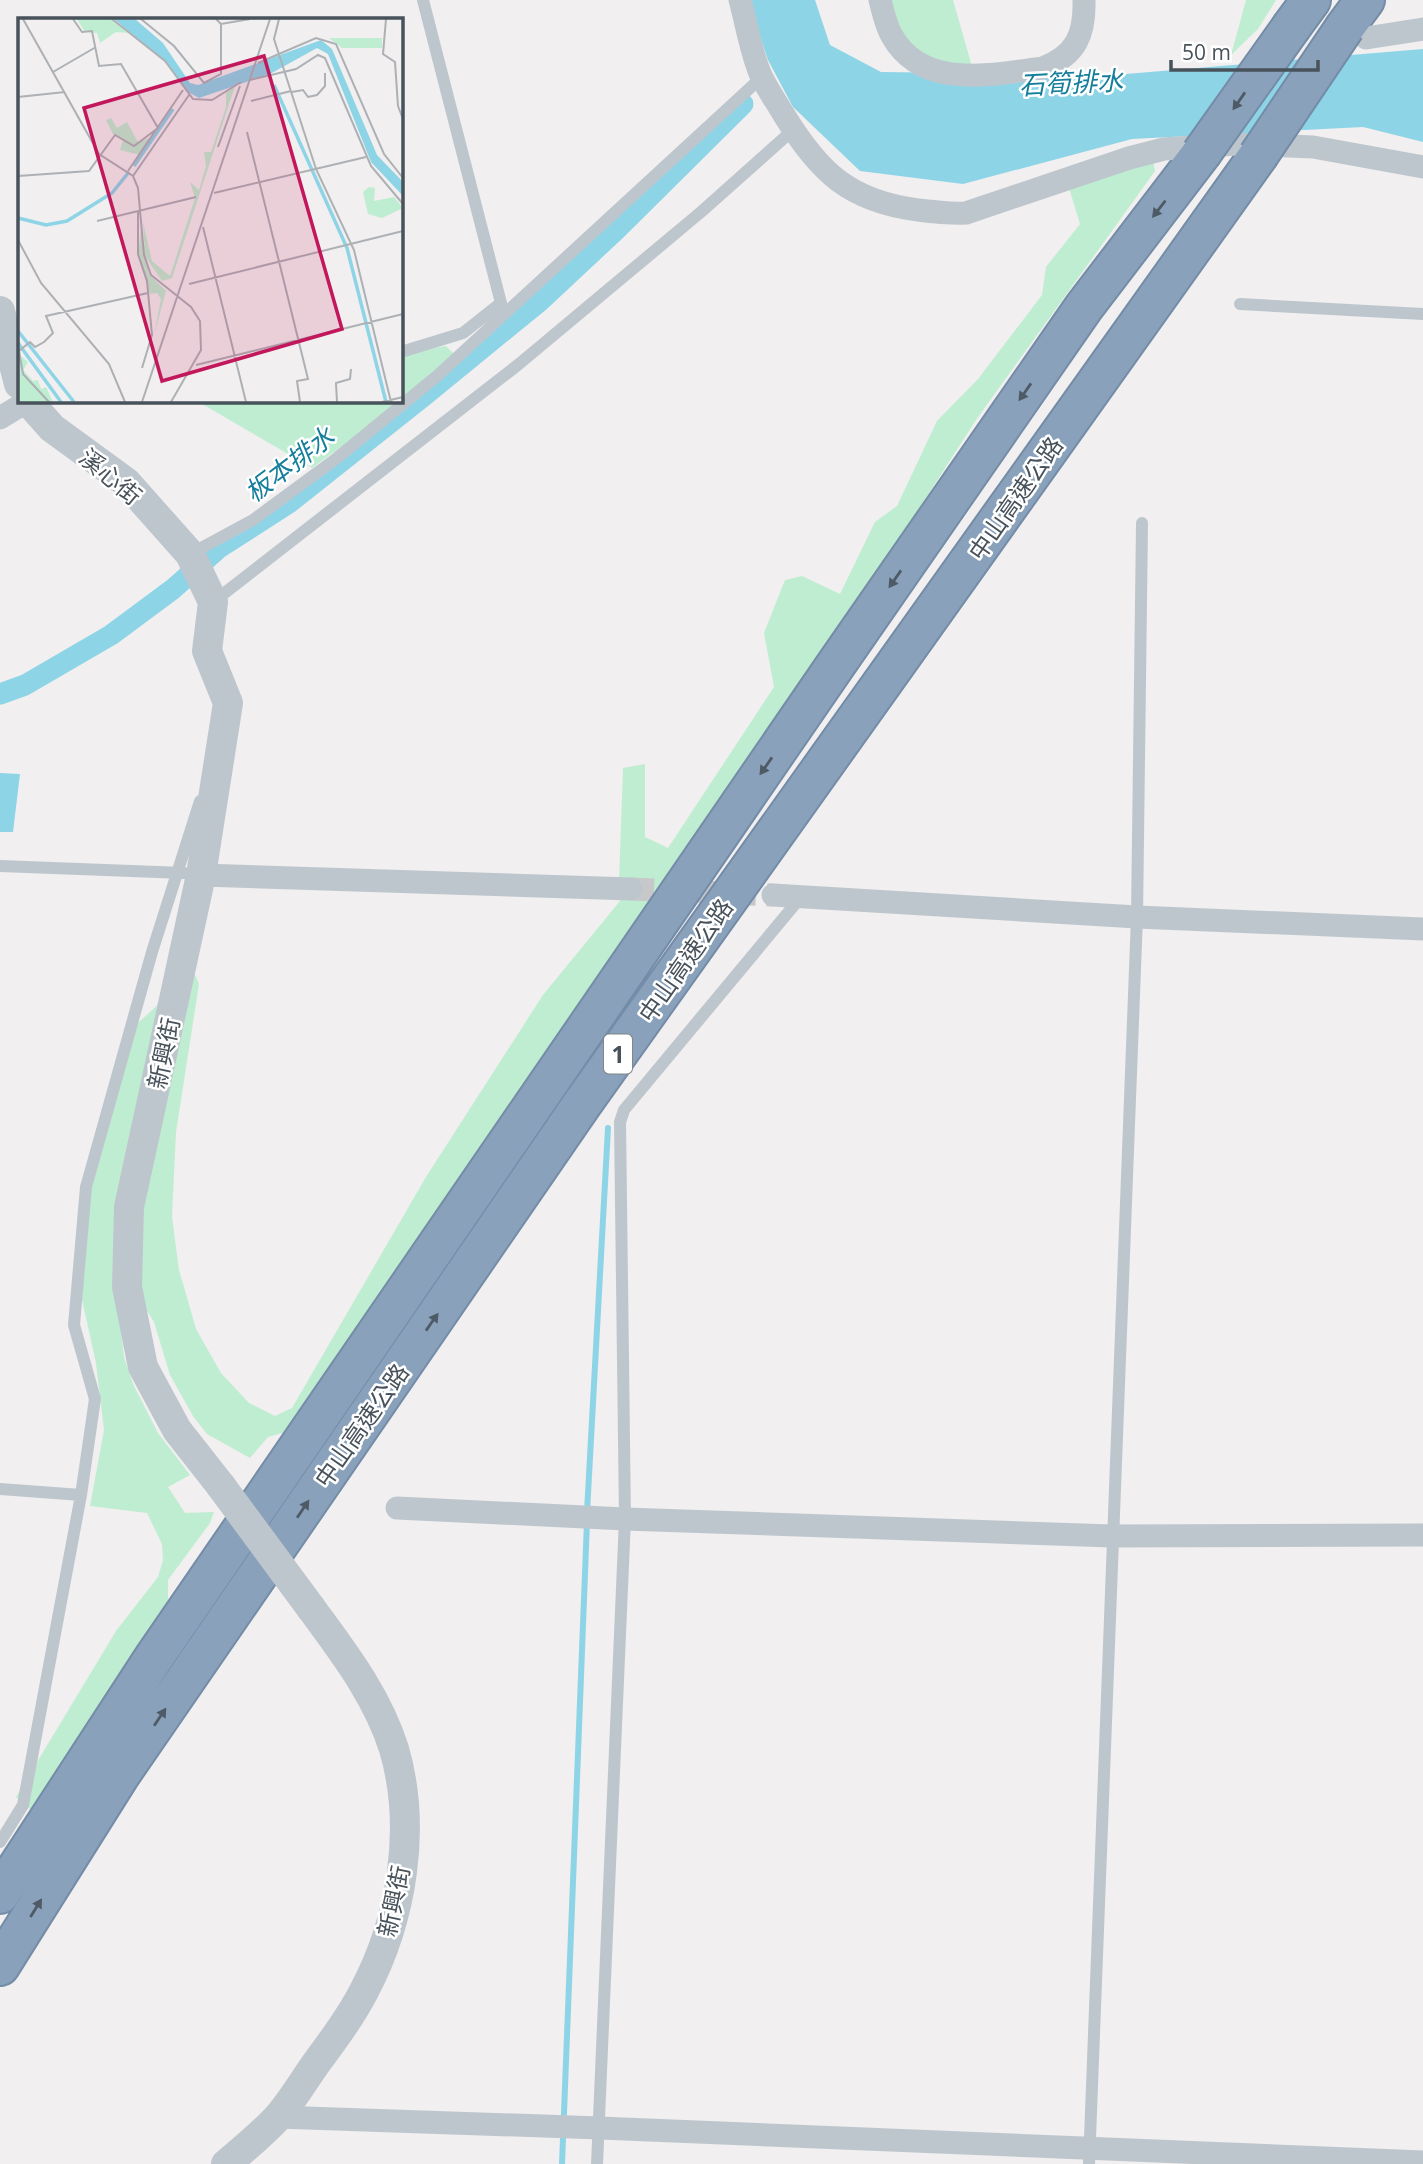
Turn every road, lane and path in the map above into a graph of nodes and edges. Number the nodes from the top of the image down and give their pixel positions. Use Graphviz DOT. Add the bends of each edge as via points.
graph roads {
  1 [pos="423,0"];
  2 [pos="740,0"];
  3 [pos="880,0"];
  4 [pos="1084,0"];
  5 [pos="1302,13"];
  6 [pos="1359,22"];
  7 [pos="1423,29"];
  8 [pos="762,77"];
  9 [pos="793,130"];
  10 [pos="1423,167"];
  11 [pos="1240,304"];
  12 [pos="0,311"];
  13 [pos="1423,314"];
  14 [pos="463,332"];
  15 [pos="467,347"];
  16 [pos="402,352"];
  17 [pos="18,380"];
  18 [pos="26,402"];
  19 [pos="29,402"];
  20 [pos="0,418"];
  21 [pos="1142,523"];
  22 [pos="190,555"];
  23 [pos="212,601"];
  24 [pos="0,866"];
  25 [pos="190,874"];
  26 [pos="631,889"];
  27 [pos="772,895"];
  28 [pos="801,897"];
  29 [pos="1137,917"];
  30 [pos="1423,929"];
  31 [pos="0,1489"];
  32 [pos="81,1495"];
  33 [pos="397,1508"];
  34 [pos="625,1520"];
  35 [pos="1423,1535"];
  36 [pos="1112,1536"];
  37 [pos="0,1842"];
  38 [pos="0,1894"];
  39 [pos="0,1966"];
  40 [pos="277,2117"];
  41 [pos="600,2128"];
  42 [pos="1089,2157"];
  43 [pos="1423,2162"];
  44 [pos="226,2164"];
  45 [pos="597,2164"];
  1 -- 14 [label="lane" via="501,303"];
  2 -- 8 [label="street"];
  3 -- 4 [label="street" via="892,36 901,47 924,65 959,76 1054,63 1077,44"];
  5 -- 38 [label="highway, 中山高速公路 / 1, one-way, bridge" via="1084,307 861,629 153,1659"];
  6 -- 7 [label="street"];
  39 -- 6 [label="highway, 中山高速公路 / 1, one-way, bridge" via="120,1774 582,1104 1258,156"];
  8 -- 9 [label="street"];
  8 -- 15 [label="lane"];
  9 -- 10 [label="street" via="819,164 846,187 891,206 947,214 980,210 1164,149 1236,144 1314,147"];
  9 -- 23 [label="lane" via="519,364"];
  11 -- 13 [label="lane"];
  12 -- 17 [label="street"];
  14 -- 15 [label="lane"];
  14 -- 16 [label="lane"];
  15 -- 22 [label="lane" via="337,458 253,520"];
  18 -- 20 [label="street"];
  19 -- 22 [label="street, 溪心街" via="52,428 126,482"];
  21 -- 29 [label="lane"];
  22 -- 23 [label="street, 溪心街"];
  23 -- 25 [label="street, 新興街" via="207,651 228,703"];
  24 -- 25 [label="lane"];
  25 -- 26 [label="street"];
  25 -- 32 [label="lane" via="152,952 86,1187 74,1325 95,1399"];
  25 -- 40 [label="street, 新興街, bridge" via="129,1207 127,1287 143,1367 177,1430 365,1682 393,1748 403,1803 403,1858 394,1914 376,1968 349,2018"];
  27 -- 28 [label="street"];
  28 -- 29 [label="street"];
  28 -- 34 [label="lane" via="624,1110 620,1122"];
  29 -- 30 [label="street"];
  29 -- 36 [label="lane"];
  31 -- 32 [label="lane"];
  32 -- 37 [label="lane" via="23,1805"];
  33 -- 34 [label="street"];
  34 -- 36 [label="street"];
  34 -- 41 [label="lane"];
  35 -- 36 [label="street"];
  36 -- 42 [label="lane"];
  40 -- 41 [label="street"];
  40 -- 44 [label="street, 新興街"];
  41 -- 42 [label="street"];
  41 -- 45 [label="lane"];
  42 -- 43 [label="street"];
}
